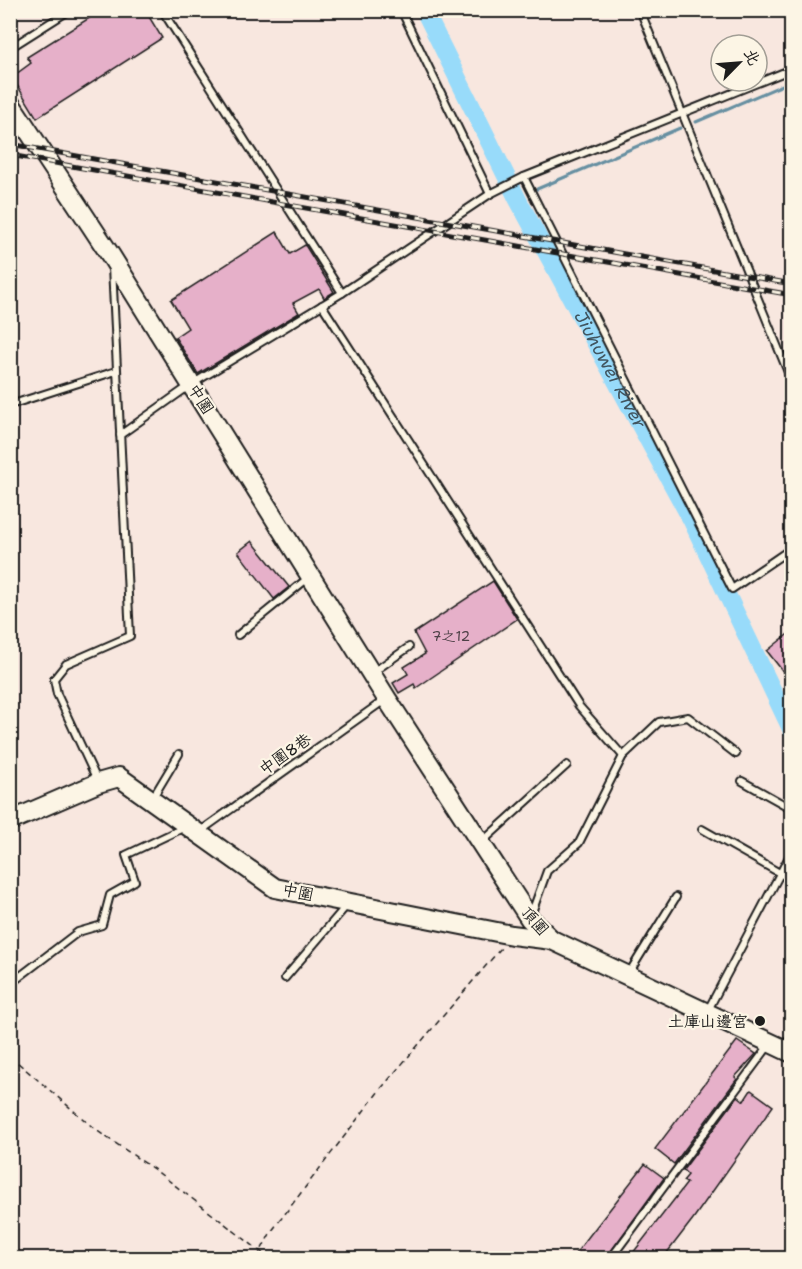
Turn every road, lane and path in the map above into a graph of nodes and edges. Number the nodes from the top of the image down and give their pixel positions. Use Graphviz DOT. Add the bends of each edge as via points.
graph roads {
  1 [pos="70,10"];
  2 [pos="162,10"];
  3 [pos="401,10"];
  4 [pos="640,10"];
  5 [pos="10,48"];
  6 [pos="792,69"];
  7 [pos="10,103"];
  8 [pos="684,114"];
  9 [pos="521,179"];
  10 [pos="490,194"];
  11 [pos="111,256"];
  12 [pos="342,293"];
  13 [pos="322,305"];
  14 [pos="116,370"];
  15 [pos="792,382"];
  16 [pos="192,384"];
  17 [pos="10,405"];
  18 [pos="120,435"];
  19 [pos="792,548"];
  20 [pos="311,576"];
  21 [pos="238,635"];
  22 [pos="409,647"];
  23 [pos="371,673"];
  24 [pos="387,699"];
  25 [pos="179,753"];
  26 [pos="736,754"];
  27 [pos="623,756"];
  28 [pos="567,765"];
  29 [pos="742,781"];
  30 [pos="98,783"];
  31 [pos="151,800"];
  32 [pos="792,809"];
  33 [pos="10,821"];
  34 [pos="193,829"];
  35 [pos="702,829"];
  36 [pos="482,842"];
  37 [pos="792,851"];
  38 [pos="779,873"];
  39 [pos="792,880"];
  40 [pos="676,897"];
  41 [pos="349,903"];
  42 [pos="530,919"];
  43 [pos="512,935"];
  44 [pos="552,940"];
  45 [pos="627,976"];
  46 [pos="285,978"];
  47 [pos="10,984"];
  48 [pos="706,1014"];
  49 [pos="770,1044"];
  50 [pos="792,1053"];
  51 [pos="10,1056"];
  52 [pos="260,1253"];
  53 [pos="257,1258"];
  54 [pos="268,1258"];
  55 [pos="611,1258"];
  1 -- 5 [label="lane"];
  2 -- 12 [label="lane"];
  3 -- 10 [label="lane"];
  4 -- 8 [label="lane"];
  6 -- 8 [label="lane"];
  7 -- 11 [label="street, 中圍"];
  8 -- 9 [label="lane"];
  8 -- 15 [label="lane"];
  9 -- 10 [label="lane"];
  9 -- 19 [label="lane" via="732,589"];
  10 -- 12 [label="lane"];
  11 -- 14 [label="lane"];
  11 -- 16 [label="street, 中圍"];
  12 -- 13 [label="lane"];
  13 -- 16 [label="lane"];
  13 -- 27 [label="lane" via="579,706"];
  14 -- 17 [label="lane"];
  14 -- 18 [label="lane"];
  16 -- 18 [label="lane"];
  16 -- 20 [label="street, 中圍"];
  18 -- 30 [label="lane" via="130,636 66,663 54,679 57,694"];
  20 -- 21 [label="lane"];
  20 -- 23 [label="street, 中圍"];
  22 -- 23 [label="lane"];
  23 -- 24 [label="street, 中圍"];
  24 -- 34 [label="lane, 中圍8巷"];
  24 -- 36 [label="street, 頂圍"];
  25 -- 31 [label="lane"];
  26 -- 27 [label="lane" via="688,717 659,723"];
  27 -- 42 [label="lane" via="579,843 547,871"];
  28 -- 36 [label="lane"];
  29 -- 32 [label="lane"];
  30 -- 31 [label="street, 中圍" via="119,777"];
  30 -- 33 [label="street, 中圍"];
  31 -- 34 [label="street, 中圍"];
  34 -- 41 [label="street, 中圍" via="275,888"];
  34 -- 47 [label="lane, 中圍8巷" via="126,855 135,881 110,895 102,925 78,932"];
  35 -- 38 [label="lane"];
  36 -- 42 [label="street, 頂圍"];
  37 -- 38 [label="lane"];
  38 -- 39 [label="lane"];
  38 -- 48 [label="lane"];
  40 -- 45 [label="lane"];
  41 -- 43 [label="street, 中圍"];
  41 -- 46 [label="lane"];
  42 -- 44 [label="street, 頂圍"];
  43 -- 44 [label="street, 中圍"];
  43 -- 52 [label="path" via="379,1091 271,1232"];
  44 -- 45 [label="street, 頂圍"];
  45 -- 48 [label="street, 頂圍"];
  48 -- 49 [label="street, 頂圍"];
  49 -- 50 [label="street, 頂圍"];
  49 -- 55 [label="lane"];
  51 -- 52 [label="path" via="96,1130 155,1170"];
  52 -- 53 [label="path"];
  52 -- 54 [label="path"];
}
